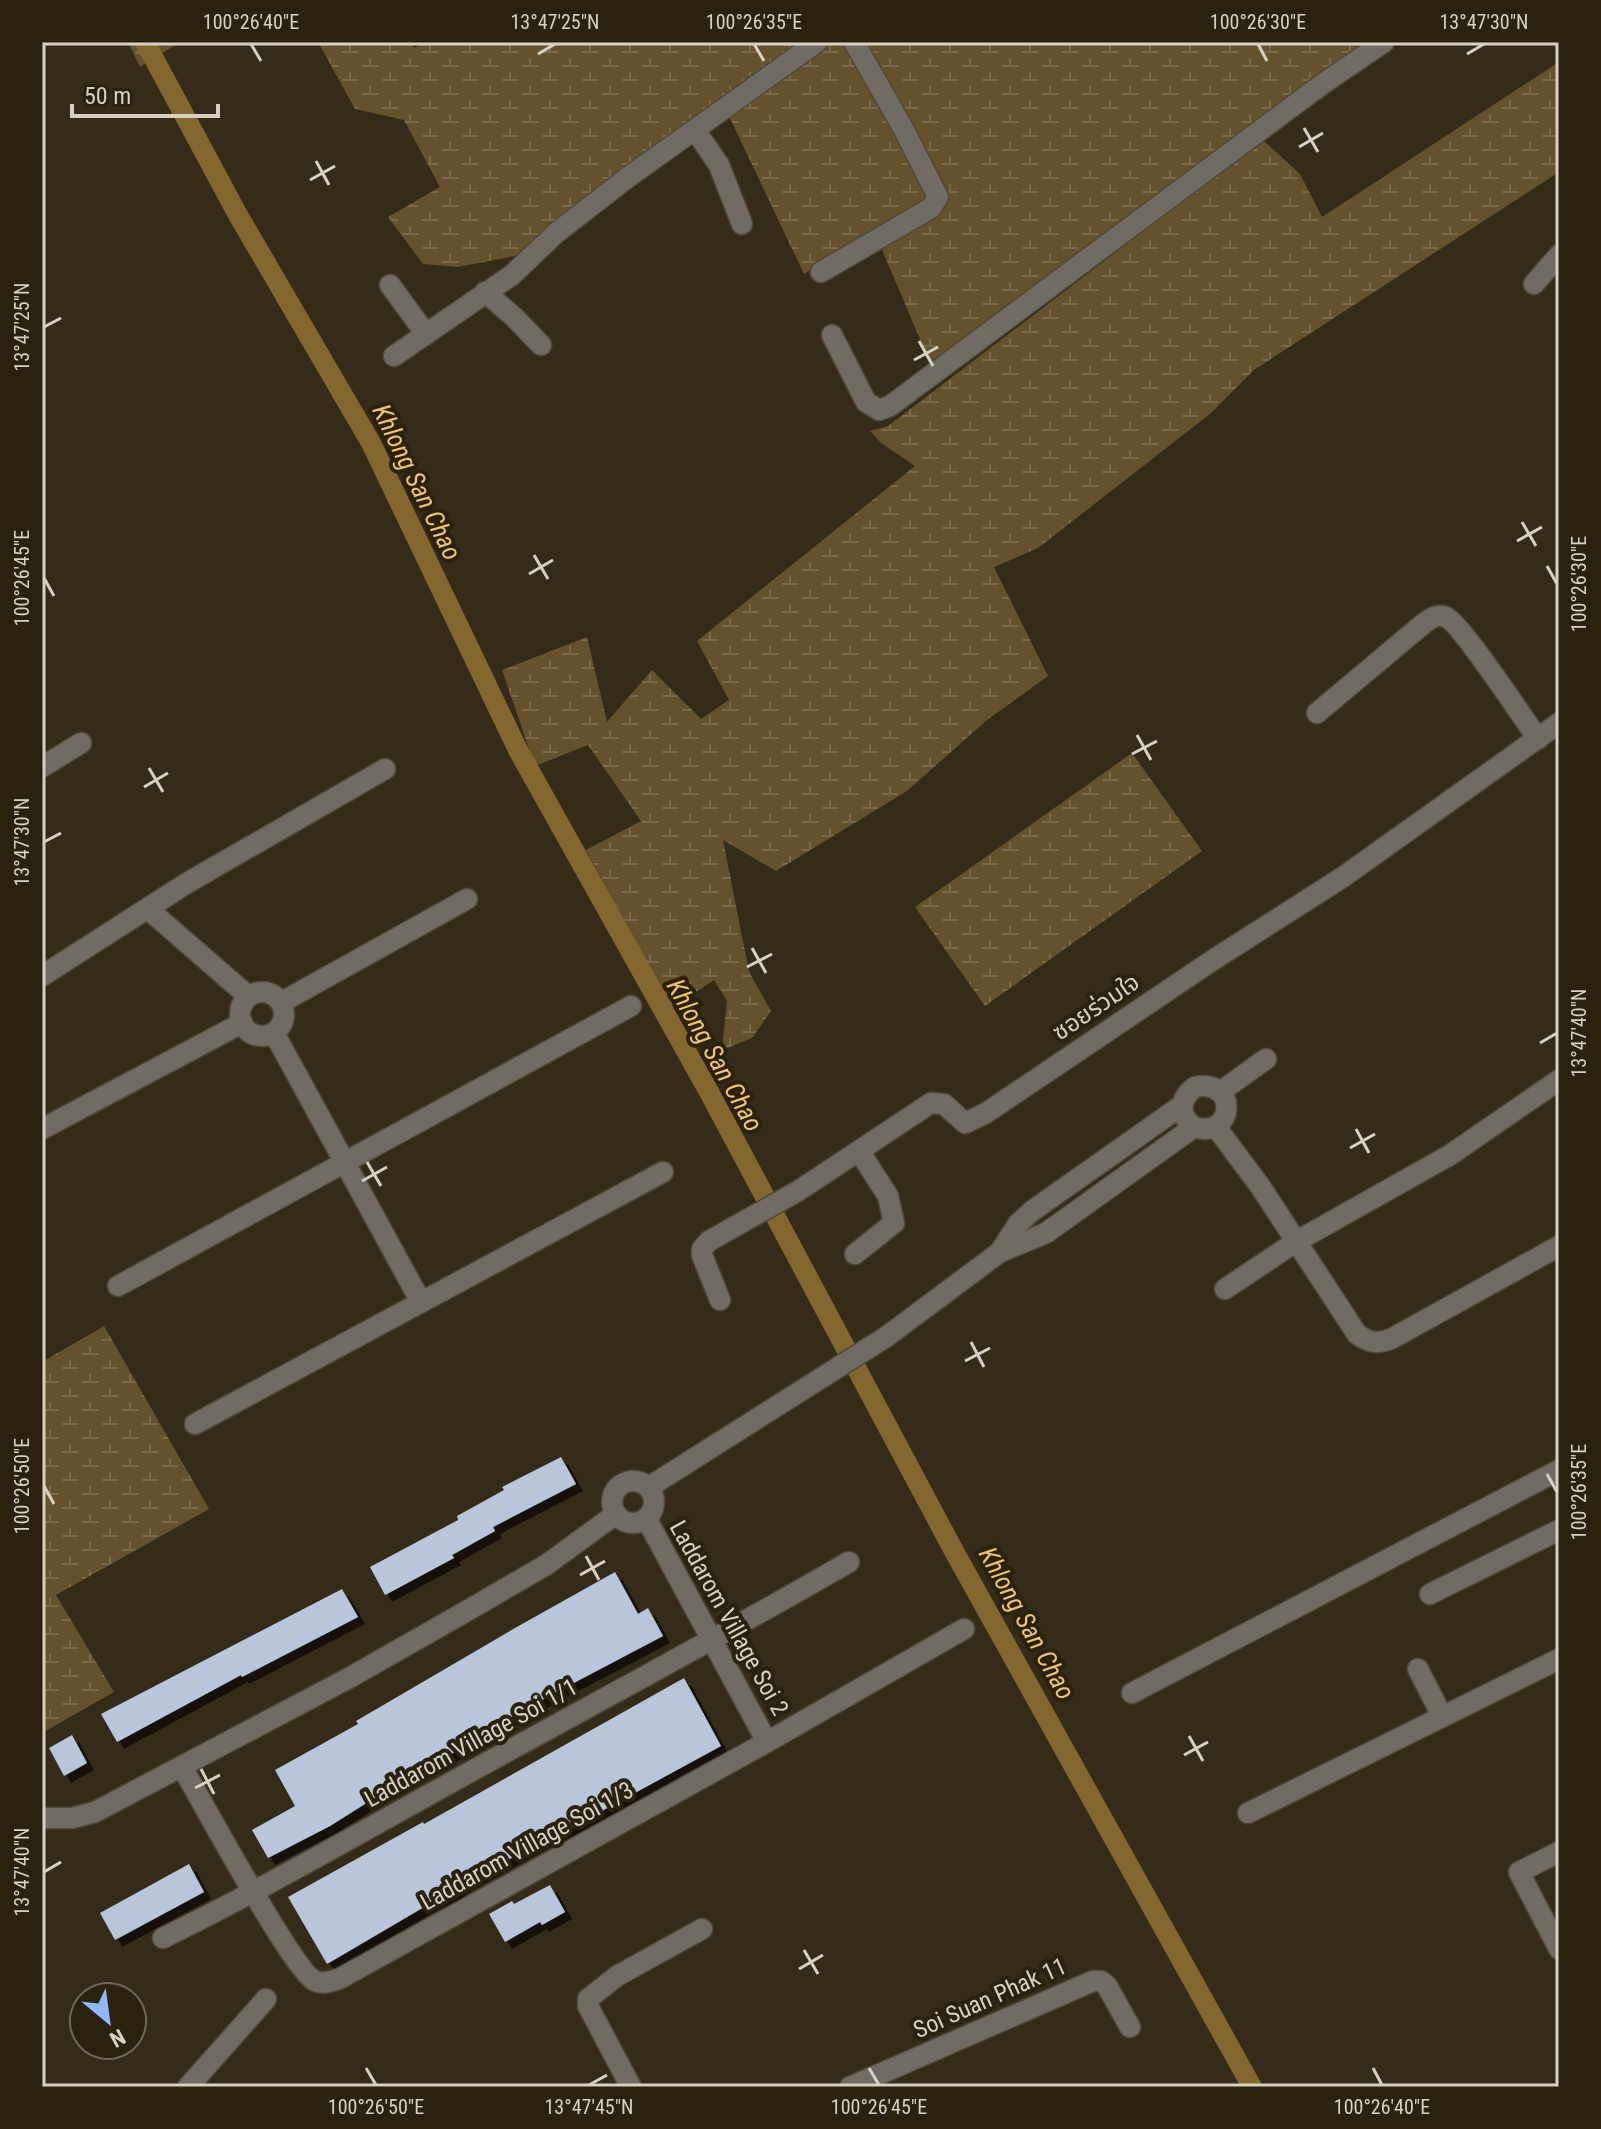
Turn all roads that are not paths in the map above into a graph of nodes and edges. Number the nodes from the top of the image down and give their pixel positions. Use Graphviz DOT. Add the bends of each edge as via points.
graph roads {
  1 [pos="817,42"];
  2 [pos="854,42"];
  3 [pos="1384,42"];
  4 [pos="695,130"];
  5 [pos="742,224"];
  6 [pos="1559,255"];
  7 [pos="821,272"];
  8 [pos="1534,284"];
  9 [pos="390,285"];
  10 [pos="485,292"];
  11 [pos="426,334"];
  12 [pos="832,335"];
  13 [pos="541,345"];
  14 [pos="394,356"];
  15 [pos="1317,713"];
  16 [pos="1559,723"];
  17 [pos="1538,739"];
  18 [pos="81,743"];
  19 [pos="42,767"];
  20 [pos="385,769"];
  21 [pos="467,899"];
  22 [pos="148,909"];
  23 [pos="42,976"];
  24 [pos="248,996"];
  25 [pos="282,1002"];
  26 [pos="631,1006"];
  27 [pos="242,1023"];
  28 [pos="274,1033"];
  29 [pos="1266,1059"];
  30 [pos="1559,1080"];
  31 [pos="1220,1092"];
  32 [pos="1181,1106"];
  33 [pos="1194,1127"];
  34 [pos="1216,1127"];
  35 [pos="42,1129"];
  36 [pos="859,1151"];
  37 [pos="346,1163"];
  38 [pos="663,1172"];
  39 [pos="1297,1241"];
  40 [pos="1559,1246"];
  41 [pos="1000,1252"];
  42 [pos="855,1254"];
  43 [pos="118,1286"];
  44 [pos="1225,1289"];
  45 [pos="720,1300"];
  46 [pos="421,1302"];
  47 [pos="195,1424"];
  48 [pos="1559,1470"];
  49 [pos="649,1487"];
  50 [pos="616,1514"];
  51 [pos="646,1518"];
  52 [pos="1559,1530"];
  53 [pos="849,1562"];
  54 [pos="1430,1594"];
  55 [pos="964,1629"];
  56 [pos="713,1640"];
  57 [pos="1559,1659"];
  58 [pos="1418,1669"];
  59 [pos="1132,1693"];
  60 [pos="1442,1716"];
  61 [pos="767,1742"];
  62 [pos="182,1767"];
  63 [pos="1248,1813"];
  64 [pos="42,1818"];
  65 [pos="1559,1852"];
  66 [pos="254,1893"];
  67 [pos="702,1929"];
  68 [pos="163,1938"];
  69 [pos="1559,1949"];
  70 [pos="266,1999"];
  71 [pos="1130,2027"];
  72 [pos="188,2087"];
  73 [pos="631,2087"];
  74 [pos="850,2087"];
  1 -- 4 [label="street"];
  2 -- 7 [label="street" via="938,197 931,208"];
  3 -- 12 [label="street" via="890,406 879,410 866,402"];
  4 -- 5 [label="street" via="719,165"];
  4 -- 10 [label="street"];
  6 -- 8 [label="street"];
  9 -- 11 [label="street"];
  10 -- 11 [label="street"];
  10 -- 13 [label="street"];
  11 -- 14 [label="street"];
  15 -- 17 [label="street" via="1423,624 1441,615 1474,650"];
  16 -- 17 [label="street, ซอยร่วมใจ"];
  17 -- 36 [label="street, ซอยร่วมใจ" via="1354,870 979,1117 965,1123 944,1104 931,1103"];
  18 -- 19 [label="street"];
  20 -- 22 [label="street"];
  21 -- 25 [label="street"];
  22 -- 23 [label="street"];
  22 -- 24 [label="street"];
  24 -- 25 [label="street" via="263,991"];
  24 -- 27 [label="street" via="241,1008"];
  25 -- 28 [label="street" via="284,1019"];
  26 -- 37 [label="street"];
  27 -- 28 [label="street" via="256,1035"];
  27 -- 35 [label="street"];
  28 -- 37 [label="street"];
  29 -- 31 [label="street"];
  30 -- 39 [label="street" via="1450,1155"];
  31 -- 32 [label="street" via="1195,1087"];
  31 -- 34 [label="street" via="1227,1106"];
  32 -- 33 [label="street"];
  32 -- 41 [label="street" via="1032,1211"];
  33 -- 34 [label="street"];
  33 -- 41 [label="street" via="1046,1233"];
  34 -- 39 [label="street"];
  36 -- 42 [label="street" via="888,1196 894,1223"];
  36 -- 45 [label="street, ซอยร่วมใจ" via="709,1241 702,1255"];
  37 -- 43 [label="street"];
  37 -- 46 [label="street"];
  38 -- 46 [label="street"];
  39 -- 40 [label="street" via="1357,1334 1380,1343"];
  39 -- 44 [label="street"];
  41 -- 49 [label="street" via="886,1337"];
  46 -- 47 [label="street"];
  48 -- 59 [label="street"];
  49 -- 50 [label="street" via="624,1482 612,1496"];
  49 -- 51 [label="street" via="655,1504"];
  50 -- 51 [label="street" via="628,1522"];
  50 -- 62 [label="street" via="546,1565"];
  51 -- 56 [label="street, Laddarom Village Soi 2"];
  52 -- 54 [label="street"];
  53 -- 56 [label="street, Laddarom Village Soi 1/1"];
  55 -- 61 [label="street, Laddarom Village Soi 1/3"];
  56 -- 61 [label="street, Laddarom Village Soi 2"];
  56 -- 66 [label="street, Laddarom Village Soi 1/1"];
  57 -- 60 [label="street"];
  58 -- 60 [label="street"];
  60 -- 63 [label="street"];
  61 -- 66 [label="street, Laddarom Village Soi 1/3" via="339,1979 325,1983 309,1977"];
  62 -- 64 [label="street" via="95,1812"];
  62 -- 66 [label="street"];
  65 -- 69 [label="street" via="1519,1872"];
  66 -- 68 [label="street, Laddarom Village Soi 1/1"];
  67 -- 73 [label="street" via="617,1976 588,1999"];
  70 -- 72 [label="street"];
  71 -- 74 [label="street, Soi Suan Phak 11" via="1107,1986 1093,1981"];
}
